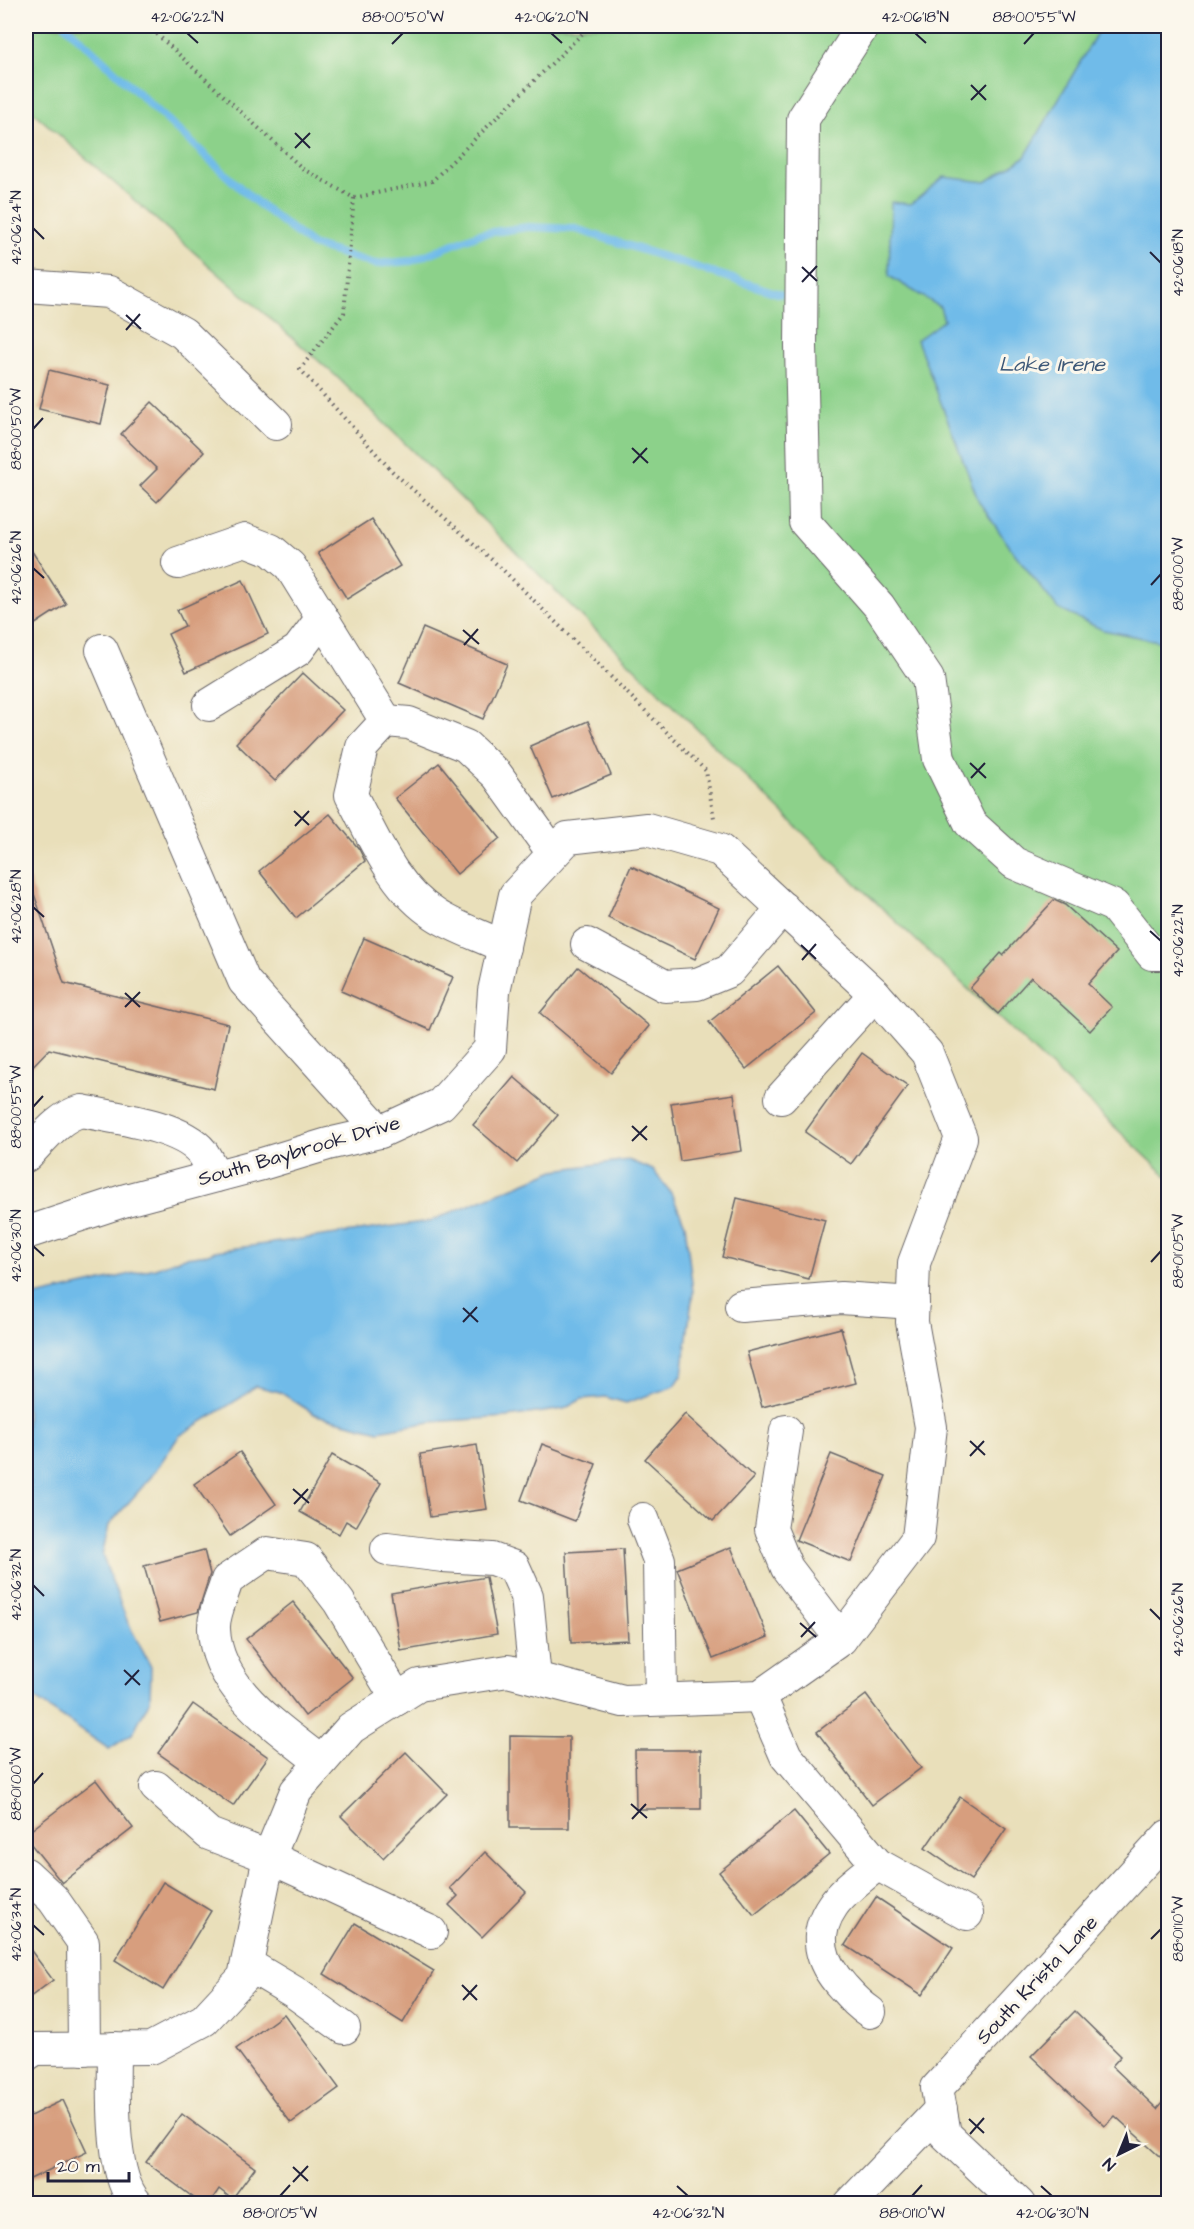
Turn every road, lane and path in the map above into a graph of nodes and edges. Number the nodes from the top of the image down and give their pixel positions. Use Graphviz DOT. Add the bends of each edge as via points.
graph roads {
  1 [pos="148,26"];
  2 [pos="590,26"];
  3 [pos="864,26"];
  4 [pos="354,198"];
  5 [pos="26,286"];
  6 [pos="276,424"];
  7 [pos="178,563"];
  8 [pos="322,618"];
  9 [pos="102,650"];
  10 [pos="209,705"];
  11 [pos="387,721"];
  12 [pos="720,850"];
  13 [pos="553,853"];
  14 [pos="783,908"];
  15 [pos="587,944"];
  16 [pos="504,947"];
  17 [pos="1168,954"];
  18 [pos="875,994"];
  19 [pos="781,1098"];
  20 [pos="380,1132"];
  21 [pos="26,1156"];
  22 [pos="216,1176"];
  23 [pos="26,1233"];
  24 [pos="912,1304"];
  25 [pos="741,1306"];
  26 [pos="786,1431"];
  27 [pos="643,1518"];
  28 [pos="387,1549"];
  29 [pos="841,1639"];
  30 [pos="535,1678"];
  31 [pos="760,1696"];
  32 [pos="397,1699"];
  33 [pos="661,1699"];
  34 [pos="321,1762"];
  35 [pos="156,1787"];
  36 [pos="1168,1836"];
  37 [pos="269,1857"];
  38 [pos="878,1864"];
  39 [pos="26,1874"];
  40 [pos="968,1914"];
  41 [pos="431,1932"];
  42 [pos="247,1964"];
  43 [pos="870,2012"];
  44 [pos="344,2028"];
  45 [pos="99,2049"];
  46 [pos="26,2055"];
  47 [pos="943,2122"];
  48 [pos="137,2204"];
  49 [pos="850,2204"];
  50 [pos="1019,2204"];
  1 -- 4 [label="path" via="303,169"];
  2 -- 4 [label="path" via="432,181"];
  3 -- 17 [label="street" via="803,119 801,346 806,522 879,606 928,679 939,759 970,823 1014,863 1114,906 1152,954"];
  4 -- 12 [label="path" via="344,313 300,369 392,471 501,568 706,771"];
  5 -- 6 [label="street" via="109,292 183,333"];
  7 -- 8 [label="street" via="245,540 254,543 271,550 290,566"];
  8 -- 10 [label="street" via="298,650"];
  8 -- 11 [label="street"];
  9 -- 20 [label="street" via="244,981"];
  11 -- 13 [label="street" via="408,723 466,746 497,775"];
  11 -- 16 [label="street" via="362,747 351,795 402,886 436,915"];
  12 -- 13 [label="street, South Baybrook Drive" via="647,829 568,838"];
  12 -- 14 [label="street, South Baybrook Drive"];
  13 -- 16 [label="street, South Baybrook Drive" via="515,895"];
  14 -- 15 [label="street" via="729,972 697,984 665,986"];
  14 -- 18 [label="street, South Baybrook Drive"];
  16 -- 20 [label="street, South Baybrook Drive" via="494,992 490,1049 441,1104"];
  18 -- 19 [label="street"];
  18 -- 24 [label="street, South Baybrook Drive" via="927,1053 961,1138 914,1263"];
  20 -- 22 [label="street, South Baybrook Drive"];
  21 -- 22 [label="street" via="64,1118 82,1111 174,1132 202,1152"];
  22 -- 23 [label="street, South Baybrook Drive"];
  24 -- 25 [label="street" via="841,1298"];
  24 -- 29 [label="street, South Baybrook Drive" via="931,1427 918,1538"];
  26 -- 29 [label="street" via="771,1528 787,1568"];
  27 -- 33 [label="street" via="659,1560"];
  28 -- 30 [label="street" via="492,1559 514,1567 527,1596"];
  29 -- 31 [label="street, South Baybrook Drive"];
  30 -- 32 [label="street" via="508,1671 419,1685"];
  30 -- 33 [label="street" via="623,1701"];
  31 -- 33 [label="street"];
  31 -- 38 [label="street" via="786,1756"];
  32 -- 34 [label="street" via="351,1728"];
  32 -- 34 [label="street" via="339,1602 306,1560 267,1553 227,1580 213,1627 219,1660 240,1692"];
  34 -- 37 [label="street" via="296,1791"];
  35 -- 37 [label="street" via="209,1834"];
  36 -- 47 [label="street, South Krista Lane" via="937,2088"];
  37 -- 41 [label="street"];
  37 -- 42 [label="street"];
  38 -- 40 [label="street"];
  38 -- 43 [label="street" via="834,1903 823,1921 820,1945 829,1972 859,2006"];
  39 -- 45 [label="street" via="53,1899 82,1942"];
  42 -- 44 [label="street"];
  42 -- 45 [label="street" via="244,1977 204,2020 151,2048"];
  45 -- 46 [label="street" via="35,2049"];
  45 -- 48 [label="street" via="121,2176"];
  47 -- 49 [label="street"];
  47 -- 50 [label="street"];
}
